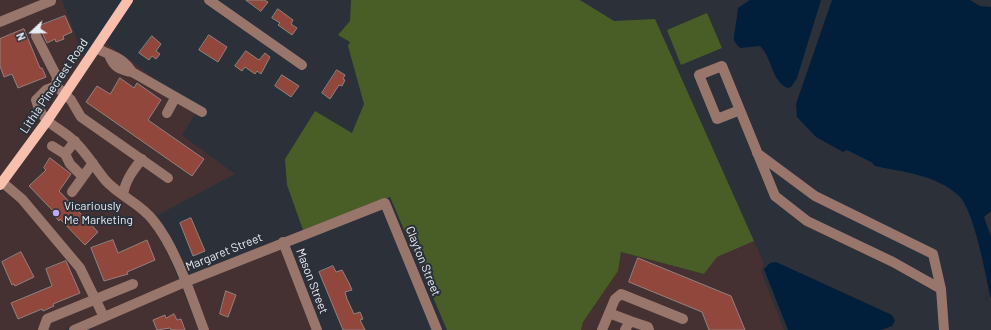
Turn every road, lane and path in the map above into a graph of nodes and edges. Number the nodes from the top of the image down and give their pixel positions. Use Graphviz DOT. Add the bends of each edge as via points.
graph roads {
  1 [pos="128,0"];
  2 [pos="209,0"];
  3 [pos="51,1"];
  4 [pos="0,22"];
  5 [pos="36,36"];
  6 [pos="96,48"];
  7 [pos="302,65"];
  8 [pos="56,86"];
  9 [pos="65,94"];
  10 [pos="175,98"];
  11 [pos="740,110"];
  12 [pos="202,112"];
  13 [pos="167,113"];
  14 [pos="47,121"];
  15 [pos="75,141"];
  16 [pos="52,146"];
  17 [pos="757,153"];
  18 [pos="65,154"];
  19 [pos="142,159"];
  20 [pos="92,163"];
  21 [pos="130,175"];
  22 [pos="83,177"];
  23 [pos="168,178"];
  24 [pos="1,184"];
  25 [pos="111,185"];
  26 [pos="72,192"];
  27 [pos="123,195"];
  28 [pos="385,203"];
  29 [pos="283,242"];
  30 [pos="185,282"];
  31 [pos="132,284"];
  32 [pos="940,289"];
  33 [pos="96,299"];
  34 [pos="609,313"];
  35 [pos="104,317"];
  36 [pos="683,319"];
  37 [pos="628,325"];
  38 [pos="86,328"];
  39 [pos="43,330"];
  40 [pos="74,330"];
  41 [pos="204,330"];
  42 [pos="317,330"];
  43 [pos="437,330"];
  44 [pos="602,330"];
  45 [pos="649,330"];
  46 [pos="944,330"];
  1 -- 6 [label="main road, Lithia Pinecrest Road"];
  2 -- 7 [label="street"];
  3 -- 4 [label="street"];
  5 -- 8 [label="street" via="57,77"];
  6 -- 9 [label="main road, Lithia Pinecrest Road"];
  6 -- 10 [label="street" via="118,57 132,72"];
  8 -- 9 [label="street"];
  8 -- 14 [label="street" via="46,90 36,100"];
  9 -- 14 [label="main road, Lithia Pinecrest Road"];
  9 -- 19 [label="street" via="81,117"];
  10 -- 12 [label="street"];
  10 -- 13 [label="street"];
  11 -- 11 [label="street" via="717,119 699,75 722,66"];
  11 -- 17 [label="street"];
  14 -- 15 [label="street"];
  14 -- 24 [label="main road, Lithia Pinecrest Road"];
  15 -- 18 [label="street"];
  15 -- 20 [label="street"];
  16 -- 18 [label="street"];
  17 -- 32 [label="street" via="775,196 807,221 893,262"];
  17 -- 32 [label="street" via="815,196 933,254"];
  18 -- 22 [label="street" via="70,164"];
  19 -- 21 [label="street"];
  19 -- 23 [label="street"];
  20 -- 22 [label="street"];
  20 -- 25 [label="street"];
  21 -- 25 [label="street"];
  21 -- 27 [label="street"];
  22 -- 26 [label="street"];
  24 -- 33 [label="street" via="22,199 80,268"];
  25 -- 27 [label="street"];
  27 -- 30 [label="street" via="148,214 159,228"];
  28 -- 29 [label="street, Margaret Street"];
  28 -- 43 [label="street, Clayton Street"];
  29 -- 30 [label="street, Margaret Street"];
  29 -- 42 [label="street, Mason Street"];
  30 -- 35 [label="street, Margaret Street"];
  30 -- 41 [label="street"];
  31 -- 33 [label="street"];
  32 -- 46 [label="street"];
  33 -- 35 [label="street"];
  33 -- 39 [label="street" via="47,319"];
  34 -- 36 [label="street" via="615,299 622,294"];
  34 -- 37 [label="street"];
  34 -- 44 [label="street"];
  35 -- 38 [label="street, Margaret Street"];
  37 -- 45 [label="street" via="648,327"];
  38 -- 40 [label="street, Margaret Street"];
}
